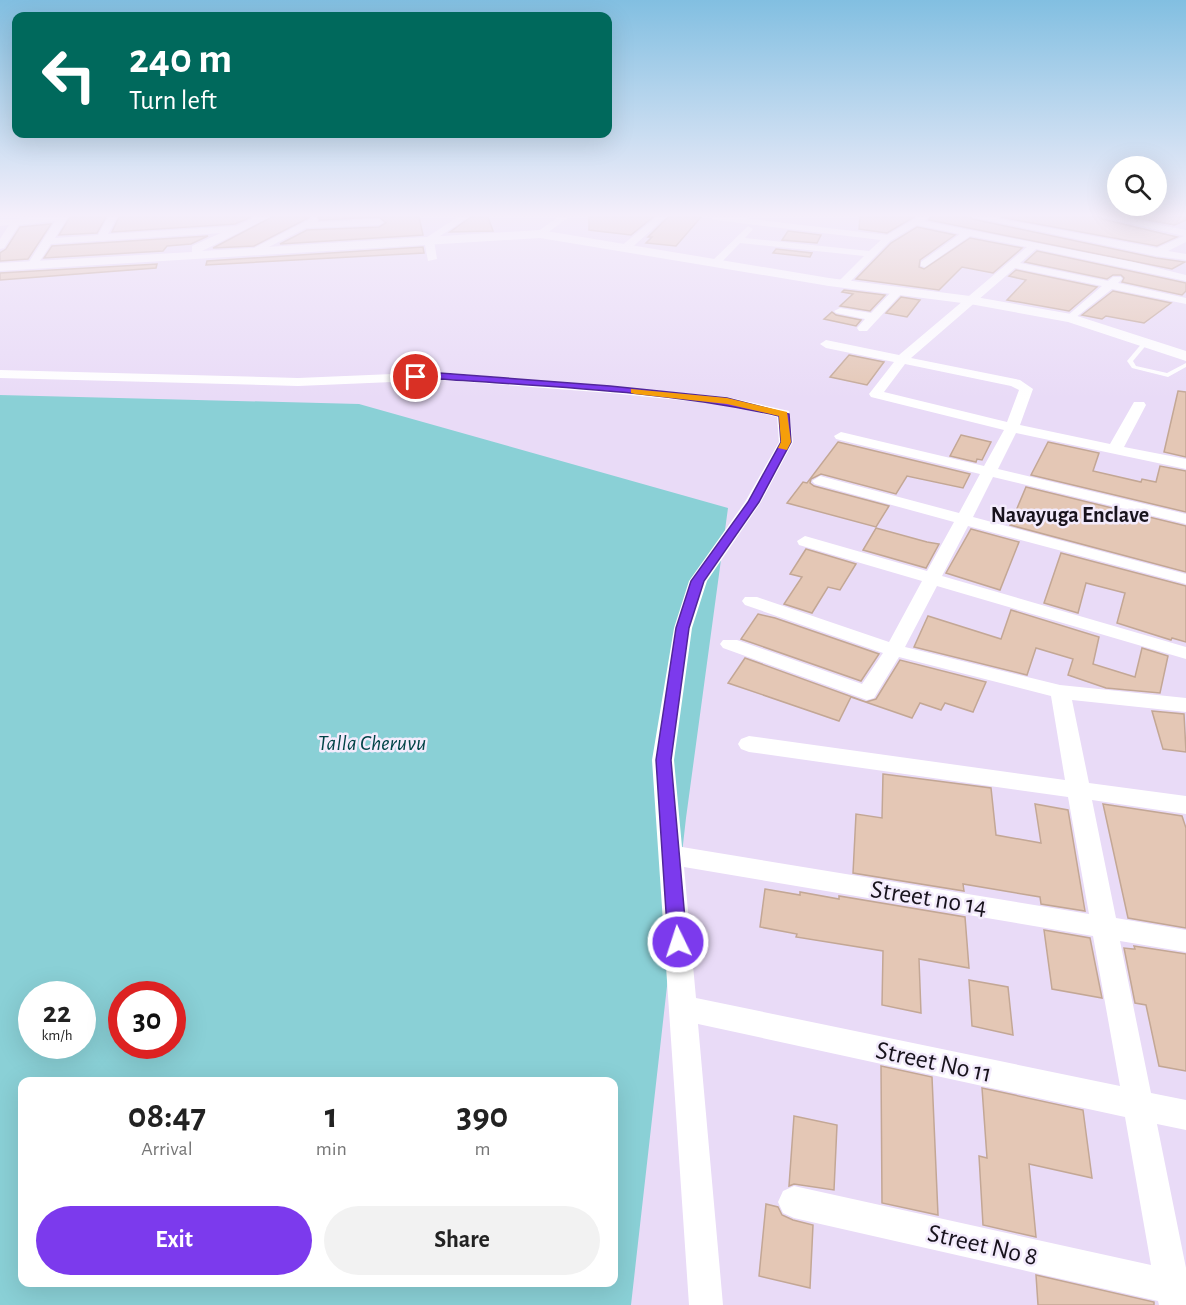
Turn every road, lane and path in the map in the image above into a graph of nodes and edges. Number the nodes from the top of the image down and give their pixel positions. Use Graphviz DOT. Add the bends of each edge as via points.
graph roads {
  1 [pos="803,278"];
  2 [pos="848,278"];
  3 [pos="995,278"];
  4 [pos="1080,278"];
  5 [pos="1118,278"];
  6 [pos="842,284"];
  7 [pos="1111,284"];
  8 [pos="899,290"];
  9 [pos="970,300"];
  10 [pos="1186,301"];
  11 [pos="840,311"];
  12 [pos="873,317"];
  13 [pos="1071,318"];
  14 [pos="863,328"];
  15 [pos="1145,342"];
  16 [pos="826,344"];
  17 [pos="1186,356"];
  18 [pos="903,358"];
  19 [pos="1186,364"];
  20 [pos="0,374"];
  21 [pos="1139,405"];
  22 [pos="1012,428"];
  23 [pos="841,436"];
  24 [pos="1115,449"];
  25 [pos="1186,464"];
  26 [pos="990,471"];
  27 [pos="820,481"];
  28 [pos="963,519"];
  29 [pos="1186,519"];
  30 [pos="805,541"];
  31 [pos="1186,579"];
  32 [pos="931,580"];
  33 [pos="751,601"];
  34 [pos="730,644"];
  35 [pos="894,650"];
  36 [pos="1186,653"];
  37 [pos="1059,692"];
  38 [pos="1186,705"];
  39 [pos="749,744"];
  40 [pos="1078,789"];
  41 [pos="1186,805"];
  42 [pos="671,855"];
  43 [pos="1104,926"];
  44 [pos="1186,941"];
  45 [pos="683,1008"];
  46 [pos="1138,1105"];
  47 [pos="1186,1115"];
  48 [pos="794,1202"];
  49 [pos="1178,1294"];
  50 [pos="706,1305"];
  1 -- 6 [label="street"];
  2 -- 6 [label="street"];
  3 -- 9 [label="street"];
  4 -- 7 [label="street"];
  5 -- 7 [label="street"];
  6 -- 8 [label="street"];
  7 -- 10 [label="street"];
  7 -- 13 [label="street"];
  8 -- 9 [label="street"];
  8 -- 12 [label="street"];
  9 -- 13 [label="street"];
  9 -- 18 [label="street"];
  11 -- 12 [label="street"];
  12 -- 14 [label="street"];
  13 -- 15 [label="street"];
  15 -- 17 [label="street"];
  15 -- 19 [label="lane" via="1130,360 1134,367 1168,375"];
  16 -- 18 [label="street"];
  18 -- 22 [label="street" via="1021,385 1026,389"];
  18 -- 22 [label="street" via="876,394"];
  20 -- 42 [label="street" via="298,382 440,376 727,401 784,414 786,442 753,502 698,581 683,628 663,760"];
  21 -- 24 [label="street"];
  22 -- 24 [label="street"];
  22 -- 26 [label="street"];
  23 -- 26 [label="street"];
  24 -- 25 [label="street"];
  26 -- 28 [label="street"];
  26 -- 29 [label="street"];
  27 -- 28 [label="street"];
  28 -- 31 [label="street"];
  28 -- 32 [label="street"];
  30 -- 32 [label="street"];
  32 -- 35 [label="street"];
  32 -- 36 [label="street"];
  33 -- 35 [label="street"];
  34 -- 35 [label="street" via="867,693"];
  35 -- 37 [label="street"];
  37 -- 38 [label="street"];
  37 -- 40 [label="street"];
  39 -- 40 [label="street"];
  40 -- 41 [label="street"];
  40 -- 43 [label="street"];
  42 -- 43 [label="street, Street no 14"];
  42 -- 45 [label="street"];
  43 -- 44 [label="street, Street no 14"];
  43 -- 46 [label="street"];
  45 -- 46 [label="street, Street No 11"];
  45 -- 50 [label="street"];
  46 -- 47 [label="street, Street No 11"];
  46 -- 49 [label="street"];
  48 -- 49 [label="street, Street No 8"];
}
